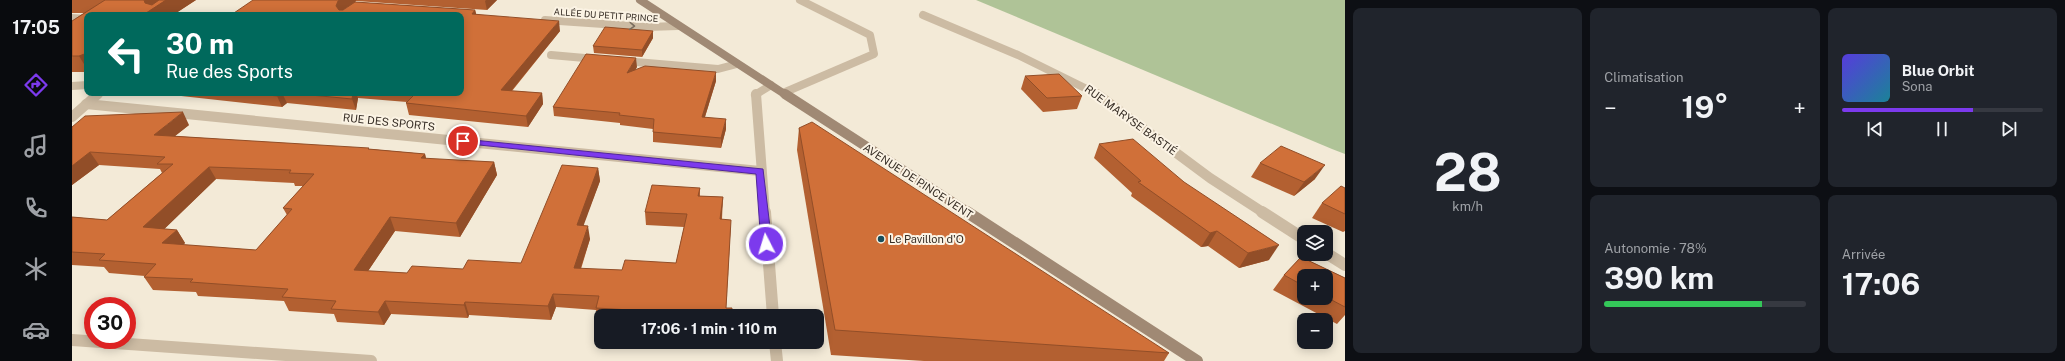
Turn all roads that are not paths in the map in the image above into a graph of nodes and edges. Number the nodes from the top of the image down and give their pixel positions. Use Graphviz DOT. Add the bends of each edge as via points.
graph roads {
  1 [pos="640,0"];
  2 [pos="800,0"];
  3 [pos="923,15"];
  4 [pos="72,18"];
  5 [pos="84,19"];
  6 [pos="537,19"];
  7 [pos="678,26"];
  8 [pos="551,55"];
  9 [pos="737,64"];
  10 [pos="84,85"];
  11 [pos="771,85"];
  12 [pos="72,86"];
  13 [pos="783,93"];
  14 [pos="95,96"];
  15 [pos="86,104"];
  16 [pos="72,116"];
  17 [pos="760,171"];
  18 [pos="1297,234"];
  19 [pos="1333,257"];
  20 [pos="1345,265"];
  21 [pos="772,309"];
  22 [pos="72,340"];
  23 [pos="776,349"];
  24 [pos="371,361"];
  25 [pos="777,361"];
  26 [pos="1197,361"];
  1 -- 7 [label="main road, AVENUE DE PINCE VENT"];
  2 -- 13 [label="street" via="870,34 874,54"];
  3 -- 18 [label="street, RUE MARYSE BASTIÉ" via="1018,55 1098,94 1210,178"];
  4 -- 5 [label="street"];
  6 -- 7 [label="street, ALLÉE DU PETIT PRINCE, one-way" via="647,27"];
  7 -- 9 [label="main road, AVENUE DE PINCE VENT"];
  8 -- 9 [label="street" via="718,70"];
  9 -- 11 [label="main road, AVENUE DE PINCE VENT"];
  10 -- 12 [label="street"];
  11 -- 13 [label="main road, AVENUE DE PINCE VENT"];
  11 -- 17 [label="street" via="755,94"];
  13 -- 26 [label="main road, AVENUE DE PINCE VENT"];
  14 -- 15 [label="street"];
  15 -- 16 [label="street"];
  15 -- 17 [label="street, RUE DES SPORTS"];
  17 -- 21 [label="street"];
  19 -- 20 [label="street"];
  22 -- 24 [label="street"];
  23 -- 25 [label="street"];
}
